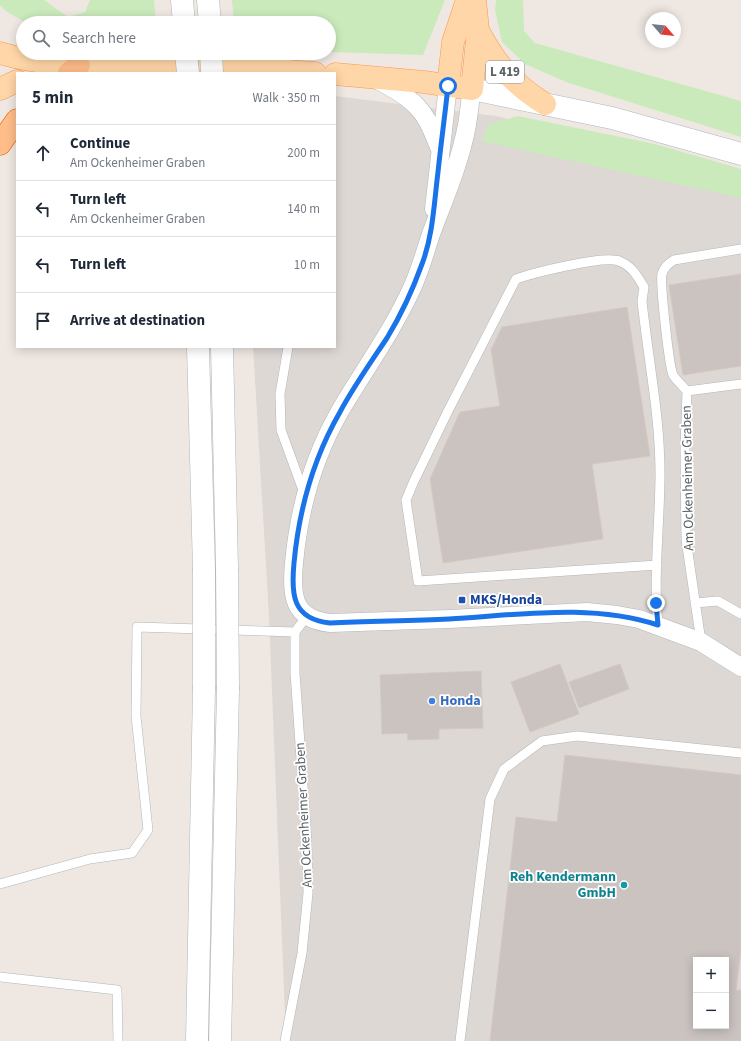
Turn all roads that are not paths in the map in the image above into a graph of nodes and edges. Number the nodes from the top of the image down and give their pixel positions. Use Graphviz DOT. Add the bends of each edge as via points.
graph roads {
  1 [pos="467,0"];
  2 [pos="475,0"];
  3 [pos="478,30"];
  4 [pos="0,53"];
  5 [pos="16,56"];
  6 [pos="32,60"];
  7 [pos="187,60"];
  8 [pos="211,60"];
  9 [pos="74,69"];
  10 [pos="54,72"];
  11 [pos="188,72"];
  12 [pos="212,72"];
  13 [pos="296,72"];
  14 [pos="336,74"];
  15 [pos="373,77"];
  16 [pos="16,81"];
  17 [pos="448,86"];
  18 [pos="0,89"];
  19 [pos="472,89"];
  20 [pos="545,104"];
  21 [pos="16,121"];
  22 [pos="0,144"];
  23 [pos="440,150"];
  24 [pos="741,154"];
  25 [pos="431,236"];
  26 [pos="741,249"];
  27 [pos="198,348"];
  28 [pos="222,348"];
  29 [pos="288,348"];
  30 [pos="741,384"];
  31 [pos="687,391"];
  32 [pos="305,496"];
  33 [pos="657,565"];
  34 [pos="695,603"];
  35 [pos="741,614"];
  36 [pos="308,616"];
  37 [pos="658,625"];
  38 [pos="295,632"];
  39 [pos="701,642"];
  40 [pos="741,667"];
  41 [pos="741,753"];
  42 [pos="0,884"];
  43 [pos="0,976"];
  44 [pos="118,1041"];
  45 [pos="197,1041"];
  46 [pos="220,1041"];
  47 [pos="285,1041"];
  48 [pos="460,1041"];
  1 -- 17 [label="main road" via="453,42"];
  2 -- 3 [label="main road, L 419"];
  3 -- 19 [label="main road, L 419"];
  3 -- 20 [label="main road, L 419" via="498,65 528,93"];
  4 -- 5 [label="main road"];
  6 -- 9 [label="main road"];
  7 -- 11 [label="main road, bridge"];
  8 -- 12 [label="main road, bridge"];
  9 -- 10 [label="main road"];
  9 -- 13 [label="main road" via="160,65"];
  14 -- 15 [label="main road, L 419"];
  15 -- 17 [label="main road, L 419"];
  15 -- 23 [label="street" via="420,109 428,120"];
  16 -- 18 [label="main road"];
  17 -- 19 [label="main road, L 419"];
  17 -- 23 [label="street"];
  19 -- 20 [label="main road, L 419"];
  19 -- 25 [label="street" via="467,126 457,164"];
  20 -- 24 [label="main road, L 419" via="612,118"];
  21 -- 22 [label="highway"];
  23 -- 25 [label="street"];
  25 -- 32 [label="street" via="422,264 388,336 340,412 321,449"];
  26 -- 31 [label="lane" via="674,260 663,272 662,298 672,374"];
  27 -- 45 [label="main road, bridge" via="204,569 204,689"];
  28 -- 46 [label="main road, bridge" via="228,689"];
  29 -- 32 [label="lane" via="280,394 281,430"];
  30 -- 31 [label="lane, Am Ockenheimer Graben"];
  31 -- 34 [label="lane, Am Ockenheimer Graben" via="686,539"];
  32 -- 36 [label="street" via="296,543 292,588 295,601"];
  33 -- 33 [label="lane" via="660,473 642,301 644,287 633,269 618,260 537,272 516,279 434,439 406,500 418,582"];
  33 -- 37 [label="lane"];
  34 -- 35 [label="lane" via="718,601"];
  34 -- 39 [label="lane, Am Ockenheimer Graben"];
  36 -- 37 [label="street" via="330,623 587,612 617,615"];
  36 -- 38 [label="lane"];
  37 -- 39 [label="street"];
  38 -- 42 [label="lane" via="137,627 136,716 148,830 132,853 90,859"];
  38 -- 47 [label="lane, Am Ockenheimer Graben" via="295,673 308,893 302,953"];
  39 -- 40 [label="street"];
  41 -- 48 [label="lane" via="577,736 542,741 504,769 490,799"];
  43 -- 44 [label="lane" via="117,990"];
}
